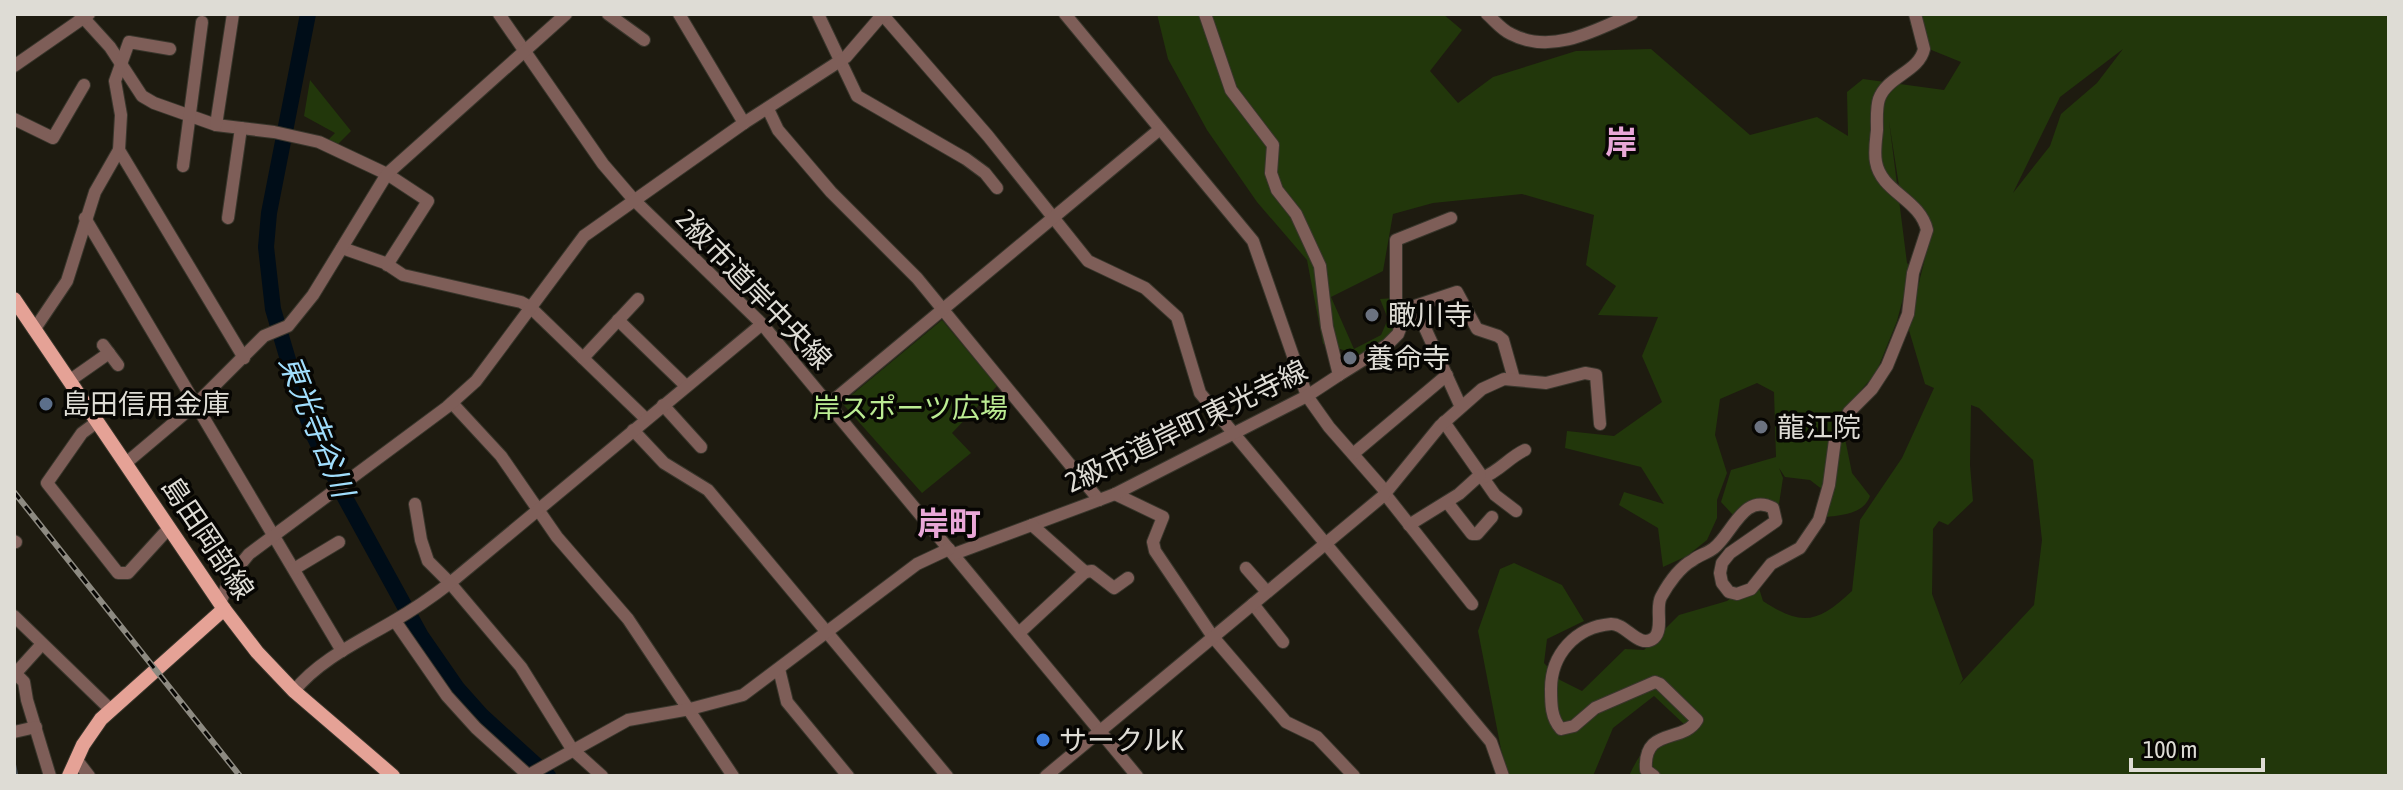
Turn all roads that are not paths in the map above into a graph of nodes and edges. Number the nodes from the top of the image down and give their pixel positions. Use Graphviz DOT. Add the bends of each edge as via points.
graph roads {
  1 [pos="233,14"];
  2 [pos="499,14"];
  3 [pos="566,14"];
  4 [pos="608,14"];
  5 [pos="679,14"];
  6 [pos="818,14"];
  7 [pos="883,14"];
  8 [pos="1065,14"];
  9 [pos="1205,14"];
  10 [pos="1487,14"];
  11 [pos="1632,14"];
  12 [pos="1915,14"];
  13 [pos="84,15"];
  14 [pos="202,22"];
  15 [pos="644,40"];
  16 [pos="170,49"];
  17 [pos="524,51"];
  18 [pos="838,61"];
  19 [pos="120,62"];
  20 [pos="14,66"];
  21 [pos="84,85"];
  22 [pos="768,109"];
  23 [pos="189,117"];
  24 [pos="14,119"];
  25 [pos="744,123"];
  26 [pos="216,125"];
  27 [pos="241,128"];
  28 [pos="1160,129"];
  29 [pos="119,150"];
  30 [pos="183,166"];
  31 [pos="387,174"];
  32 [pos="997,188"];
  33 [pos="634,200"];
  34 [pos="85,218"];
  35 [pos="228,218"];
  36 [pos="1053,218"];
  37 [pos="1451,218"];
  38 [pos="342,248"];
  39 [pos="387,265"];
  40 [pos="14,299"];
  41 [pos="638,299"];
  42 [pos="1415,306"];
  43 [pos="530,307"];
  44 [pos="942,309"];
  45 [pos="618,320"];
  46 [pos="1403,321"];
  47 [pos="762,324"];
  48 [pos="34,330"];
  49 [pos="244,358"];
  50 [pos="583,358"];
  51 [pos="118,365"];
  52 [pos="1339,375"];
  53 [pos="1447,375"];
  54 [pos="1514,379"];
  55 [pos="69,381"];
  56 [pos="686,386"];
  57 [pos="1307,396"];
  58 [pos="452,403"];
  59 [pos="830,403"];
  60 [pos="196,404"];
  61 [pos="663,405"];
  62 [pos="1460,405"];
  63 [pos="646,419"];
  64 [pos="97,422"];
  65 [pos="1444,422"];
  66 [pos="1600,424"];
  67 [pos="633,430"];
  68 [pos="1234,434"];
  69 [pos="701,447"];
  70 [pos="1525,450"];
  71 [pos="1353,454"];
  72 [pos="126,463"];
  73 [pos="1481,476"];
  74 [pos="1385,493"];
  75 [pos="1115,494"];
  76 [pos="1099,500"];
  77 [pos="1447,502"];
  78 [pos="415,504"];
  79 [pos="537,511"];
  80 [pos="1516,511"];
  81 [pos="1492,517"];
  82 [pos="1032,525"];
  83 [pos="1409,525"];
  84 [pos="169,528"];
  85 [pos="274,534"];
  86 [pos="339,542"];
  87 [pos="1326,544"];
  88 [pos="951,551"];
  89 [pos="1246,568"];
  90 [pos="294,569"];
  91 [pos="1085,572"];
  92 [pos="1128,578"];
  93 [pos="450,583"];
  94 [pos="1267,592"];
  95 [pos="1253,604"];
  96 [pos="1472,604"];
  97 [pos="222,606"];
  98 [pos="14,616"];
  99 [pos="400,618"];
  100 [pos="828,633"];
  101 [pos="1019,633"];
  102 [pos="1213,637"];
  103 [pos="1283,642"];
  104 [pos="42,644"];
  105 [pos="342,651"];
  106 [pos="779,669"];
  107 [pos="15,674"];
  108 [pos="294,691"];
  109 [pos="690,709"];
  110 [pos="111,710"];
  111 [pos="36,727"];
  112 [pos="1099,731"];
  113 [pos="14,732"];
  114 [pos="572,749"];
  115 [pos="76,759"];
  116 [pos="530,775"];
  117 [pos="50,776"];
  118 [pos="69,776"];
  119 [pos="89,776"];
  120 [pos="393,776"];
  121 [pos="602,776"];
  122 [pos="733,776"];
  123 [pos="848,776"];
  124 [pos="947,776"];
  125 [pos="1046,776"];
  126 [pos="1137,776"];
  127 [pos="1354,776"];
  128 [pos="1503,776"];
  129 [pos="1654,776"];
  1 -- 26 [label="street"];
  2 -- 17 [label="street, 2級市道岸中央線"];
  3 -- 17 [label="street"];
  4 -- 15 [label="street"];
  5 -- 25 [label="street"];
  6 -- 18 [label="street"];
  7 -- 18 [label="street"];
  7 -- 36 [label="street"];
  8 -- 28 [label="street"];
  9 -- 52 [label="street, 2級市道岸町東光寺線" via="1231,90 1273,145 1271,173 1277,190 1296,214 1320,266"];
  10 -- 11 [label="street" via="1509,33 1533,42 1584,36"];
  12 -- 129 [label="street" via="1923,55 1886,87 1879,100 1876,161 1884,180 1919,210 1927,230 1913,273 1908,314 1887,366 1849,412 1835,440 1819,520 1800,548 1771,564 1751,589 1737,594 1722,583 1722,563 1776,521 1767,504 1749,508 1715,547 1675,577 1660,598 1654,638 1639,640 1618,624 1608,624 1571,640 1553,666 1552,714 1561,729 1655,682 1697,720 1651,746 1646,770"];
  13 -- 19 [label="street"];
  13 -- 20 [label="street"];
  14 -- 23 [label="street"];
  16 -- 19 [label="street" via="129,42"];
  17 -- 31 [label="street"];
  17 -- 33 [label="street, 2級市道岸中央線"];
  18 -- 22 [label="street"];
  18 -- 32 [label="street" via="863,101 966,159"];
  19 -- 23 [label="street" via="142,96"];
  19 -- 29 [label="street" via="115,81 121,115"];
  21 -- 24 [label="street" via="53,138"];
  22 -- 25 [label="street"];
  22 -- 44 [label="street" via="778,130 831,192"];
  23 -- 26 [label="street"];
  23 -- 30 [label="street"];
  25 -- 33 [label="street"];
  26 -- 27 [label="street"];
  27 -- 31 [label="street" via="319,142"];
  27 -- 35 [label="street"];
  28 -- 36 [label="street"];
  28 -- 57 [label="street" via="1253,241"];
  29 -- 34 [label="street"];
  29 -- 49 [label="street"];
  31 -- 38 [label="street"];
  31 -- 39 [label="street" via="428,201"];
  33 -- 43 [label="street" via="584,236"];
  33 -- 47 [label="street, 2級市道岸中央線"];
  34 -- 48 [label="street" via="67,281"];
  34 -- 60 [label="street"];
  36 -- 44 [label="street"];
  36 -- 68 [label="street" via="1088,261 1145,288 1177,317 1200,393"];
  37 -- 46 [label="street" via="1396,240 1396,300"];
  38 -- 39 [label="street"];
  38 -- 49 [label="street" via="288,326 264,336"];
  39 -- 43 [label="street" via="403,275"];
  40 -- 48 [label="main road, 島田岡部線"];
  41 -- 45 [label="street"];
  42 -- 46 [label="street"];
  42 -- 53 [label="street"];
  42 -- 54 [label="street" via="1457,292 1477,329 1503,340"];
  43 -- 50 [label="street"];
  43 -- 58 [label="street" via="476,381"];
  44 -- 59 [label="street"];
  44 -- 76 [label="street"];
  45 -- 50 [label="street"];
  45 -- 56 [label="street"];
  46 -- 52 [label="street" via="1387,345"];
  47 -- 56 [label="street"];
  47 -- 59 [label="street, 2級市道岸中央線"];
  48 -- 55 [label="main road, 島田岡部線"];
  49 -- 60 [label="street"];
  50 -- 63 [label="street"];
  51 -- 55 [label="street" via="106,349"];
  52 -- 57 [label="street, 2級市道岸町東光寺線"];
  53 -- 62 [label="street"];
  53 -- 71 [label="street"];
  54 -- 62 [label="street" via="1488,386"];
  54 -- 66 [label="street" via="1546,383 1596,375"];
  55 -- 64 [label="main road, 島田岡部線"];
  56 -- 61 [label="street"];
  57 -- 68 [label="street, 2級市道岸町東光寺線"];
  57 -- 71 [label="street"];
  58 -- 79 [label="street" via="501,456"];
  58 -- 85 [label="street"];
  59 -- 88 [label="street, 2級市道岸中央線"];
  60 -- 72 [label="street"];
  60 -- 85 [label="street"];
  61 -- 63 [label="street"];
  61 -- 69 [label="street"];
  62 -- 65 [label="street"];
  63 -- 67 [label="street"];
  64 -- 72 [label="main road, 島田岡部線"];
  64 -- 84 [label="street" via="82,433 47,483 118,573 128,573"];
  65 -- 73 [label="street"];
  65 -- 74 [label="street"];
  67 -- 79 [label="street"];
  67 -- 100 [label="street" via="664,463 708,490"];
  68 -- 75 [label="street, 2級市道岸町東光寺線"];
  68 -- 87 [label="street"];
  70 -- 73 [label="street" via="1507,458 1498,472"];
  71 -- 74 [label="street"];
  72 -- 84 [label="main road, 島田岡部線"];
  73 -- 77 [label="street"];
  73 -- 80 [label="street"];
  74 -- 83 [label="street"];
  74 -- 87 [label="street"];
  75 -- 76 [label="street, 2級市道岸町東光寺線"];
  75 -- 102 [label="street" via="1163,517 1153,542 1155,551"];
  76 -- 82 [label="street, 2級市道岸町東光寺線"];
  77 -- 81 [label="street" via="1472,534"];
  77 -- 83 [label="street"];
  78 -- 93 [label="street" via="428,561"];
  79 -- 93 [label="street"];
  79 -- 109 [label="street" via="628,619"];
  82 -- 88 [label="street, 2級市道岸町東光寺線"];
  82 -- 91 [label="street"];
  83 -- 96 [label="street"];
  84 -- 97 [label="main road, 島田岡部線"];
  85 -- 90 [label="street"];
  85 -- 97 [label="street" via="239,564"];
  86 -- 90 [label="street"];
  87 -- 94 [label="street"];
  87 -- 128 [label="street" via="1491,742"];
  88 -- 100 [label="street, 2級市道岸町東光寺線" via="917,564"];
  88 -- 101 [label="street, 2級市道岸中央線"];
  89 -- 94 [label="street"];
  90 -- 105 [label="street"];
  91 -- 92 [label="street" via="1092,571 1114,588"];
  91 -- 101 [label="street"];
  93 -- 99 [label="street"];
  93 -- 114 [label="street" via="521,667"];
  94 -- 95 [label="street"];
  95 -- 102 [label="street"];
  95 -- 103 [label="street"];
  97 -- 108 [label="main road, 島田岡部線"];
  97 -- 110 [label="main road"];
  98 -- 104 [label="street"];
  99 -- 105 [label="street"];
  99 -- 116 [label="street" via="447,696"];
  100 -- 106 [label="street, 2級市道岸町東光寺線"];
  100 -- 124 [label="street"];
  101 -- 112 [label="street, 2級市道岸中央線"];
  102 -- 112 [label="street"];
  102 -- 127 [label="street" via="1286,722 1317,737"];
  104 -- 107 [label="street"];
  104 -- 110 [label="street"];
  105 -- 108 [label="street"];
  106 -- 109 [label="street, 2級市道岸町東光寺線" via="743,695"];
  106 -- 123 [label="street" via="787,702"];
  107 -- 111 [label="street" via="24,682"];
  108 -- 120 [label="main road, 島田岡部線"];
  109 -- 114 [label="street, 2級市道岸町東光寺線" via="628,720"];
  109 -- 122 [label="street"];
  110 -- 115 [label="main road"];
  111 -- 113 [label="street"];
  111 -- 117 [label="street"];
  112 -- 125 [label="street"];
  112 -- 126 [label="street, 2級市道岸中央線"];
  114 -- 116 [label="street, 2級市道岸町東光寺線"];
  114 -- 121 [label="street"];
  115 -- 118 [label="main road"];
  115 -- 119 [label="street"];
}
